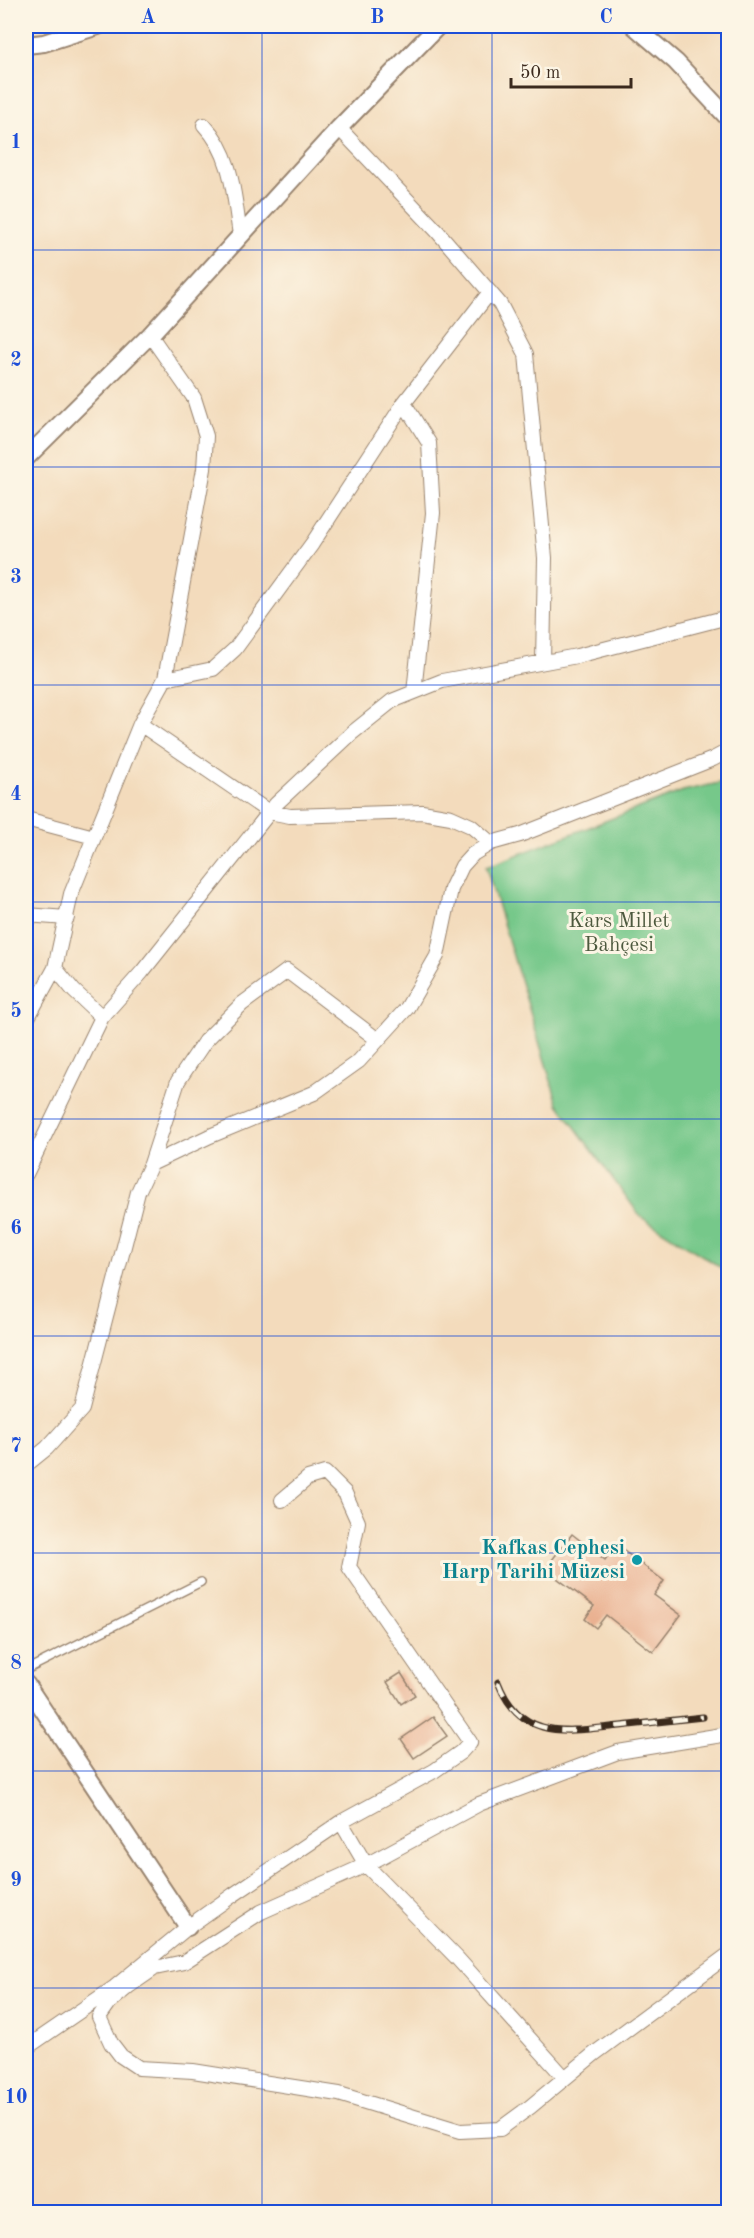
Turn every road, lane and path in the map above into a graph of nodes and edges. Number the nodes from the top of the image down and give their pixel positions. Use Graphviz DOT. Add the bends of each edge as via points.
graph roads {
  1 [pos="98,26"];
  2 [pos="438,26"];
  3 [pos="634,26"];
  4 [pos="26,45"];
  5 [pos="728,115"];
  6 [pos="204,125"];
  7 [pos="339,128"];
  8 [pos="240,235"];
  9 [pos="490,292"];
  10 [pos="150,335"];
  11 [pos="404,403"];
  12 [pos="26,458"];
  13 [pos="729,617"];
  14 [pos="543,662"];
  15 [pos="165,679"];
  16 [pos="414,692"];
  17 [pos="140,724"];
  18 [pos="729,751"];
  19 [pos="269,812"];
  20 [pos="26,819"];
  21 [pos="94,837"];
  22 [pos="491,843"];
  23 [pos="26,915"];
  24 [pos="67,918"];
  25 [pos="55,968"];
  26 [pos="102,1017"];
  27 [pos="26,1020"];
  28 [pos="378,1040"];
  29 [pos="152,1164"];
  30 [pos="26,1174"];
  31 [pos="26,1465"];
  32 [pos="282,1500"];
  33 [pos="201,1582"];
  34 [pos="26,1670"];
  35 [pos="26,1684"];
  36 [pos="729,1734"];
  37 [pos="341,1822"];
  38 [pos="366,1865"];
  39 [pos="188,1927"];
  40 [pos="729,1955"];
  41 [pos="26,2048"];
  42 [pos="565,2078"];
  1 -- 4 [label="street"];
  2 -- 7 [label="street"];
  3 -- 5 [label="street"];
  6 -- 8 [label="street" via="217,138 224,153 232,178"];
  7 -- 8 [label="street"];
  7 -- 9 [label="street"];
  8 -- 10 [label="street"];
  9 -- 11 [label="street"];
  9 -- 14 [label="street" via="525,354 545,558"];
  10 -- 12 [label="street"];
  10 -- 15 [label="street" via="194,398 206,436 204,469"];
  11 -- 15 [label="street" via="312,544 235,649 213,669"];
  11 -- 16 [label="street" via="429,443 433,513"];
  13 -- 14 [label="street"];
  14 -- 16 [label="street" via="442,681"];
  15 -- 17 [label="street"];
  16 -- 19 [label="street" via="392,701 352,733"];
  17 -- 19 [label="street"];
  17 -- 21 [label="street"];
  18 -- 22 [label="street"];
  19 -- 22 [label="street" via="290,816 422,812 451,817 471,826"];
  19 -- 26 [label="street"];
  20 -- 21 [label="street"];
  21 -- 24 [label="street" via="71,894"];
  22 -- 28 [label="street" via="462,866 451,889 437,956 407,1008"];
  23 -- 24 [label="street"];
  24 -- 25 [label="street"];
  25 -- 26 [label="street"];
  25 -- 27 [label="street"];
  26 -- 30 [label="street"];
  28 -- 29 [label="street" via="359,1061 314,1093"];
  28 -- 29 [label="street" via="287,971 242,1004 205,1041 178,1081"];
  29 -- 31 [label="street" via="138,1192 82,1409"];
  32 -- 37 [label="street" via="308,1478 325,1473 345,1493 358,1522 349,1567 470,1742 434,1771"];
  33 -- 34 [label="lane"];
  35 -- 39 [label="street"];
  36 -- 38 [label="street" via="618,1752 479,1804"];
  37 -- 38 [label="street"];
  37 -- 39 [label="street"];
  38 -- 42 [label="street" via="457,1958"];
  38 -- 42 [label="street" via="261,1912 184,1962 155,1968 129,1986 99,2017 111,2043 121,2056 139,2068 193,2071 339,2094 460,2131 500,2129"];
  39 -- 41 [label="street" via="115,1987"];
  40 -- 42 [label="street"];
}
